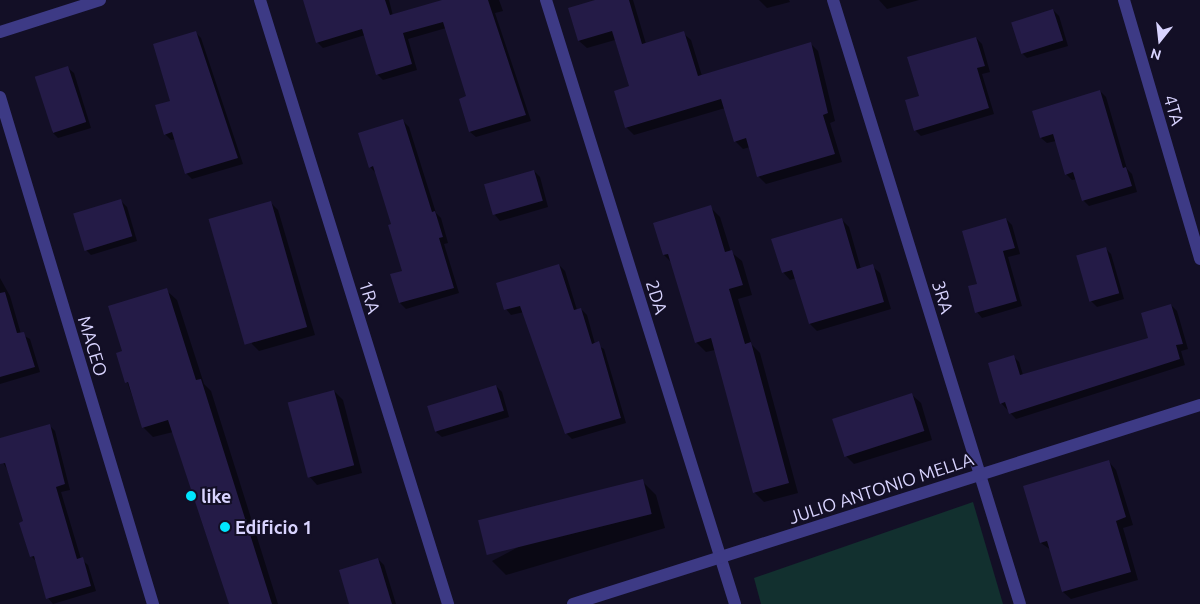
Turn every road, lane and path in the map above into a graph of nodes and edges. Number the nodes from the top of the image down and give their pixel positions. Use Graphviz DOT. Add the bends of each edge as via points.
graph roads {
  1 [pos="100,0"];
  2 [pos="260,0"];
  3 [pos="546,0"];
  4 [pos="833,0"];
  5 [pos="1124,0"];
  6 [pos="0,32"];
  7 [pos="0,97"];
  8 [pos="1200,259"];
  9 [pos="1200,406"];
  10 [pos="980,475"];
  11 [pos="720,557"];
  12 [pos="153,604"];
  13 [pos="448,604"];
  14 [pos="573,604"];
  15 [pos="735,604"];
  16 [pos="1020,604"];
  1 -- 6 [label="street"];
  2 -- 13 [label="street, 1RA"];
  3 -- 11 [label="street, 2DA"];
  4 -- 10 [label="street, 3RA"];
  5 -- 8 [label="street, 4TA"];
  7 -- 12 [label="street, MACEO"];
  9 -- 10 [label="street, JULIO ANTONIO MELLA"];
  10 -- 11 [label="street, JULIO ANTONIO MELLA"];
  10 -- 16 [label="street, 3RA"];
  11 -- 14 [label="street, JULIO ANTONIO MELLA"];
  11 -- 15 [label="street, 2DA"];
}
